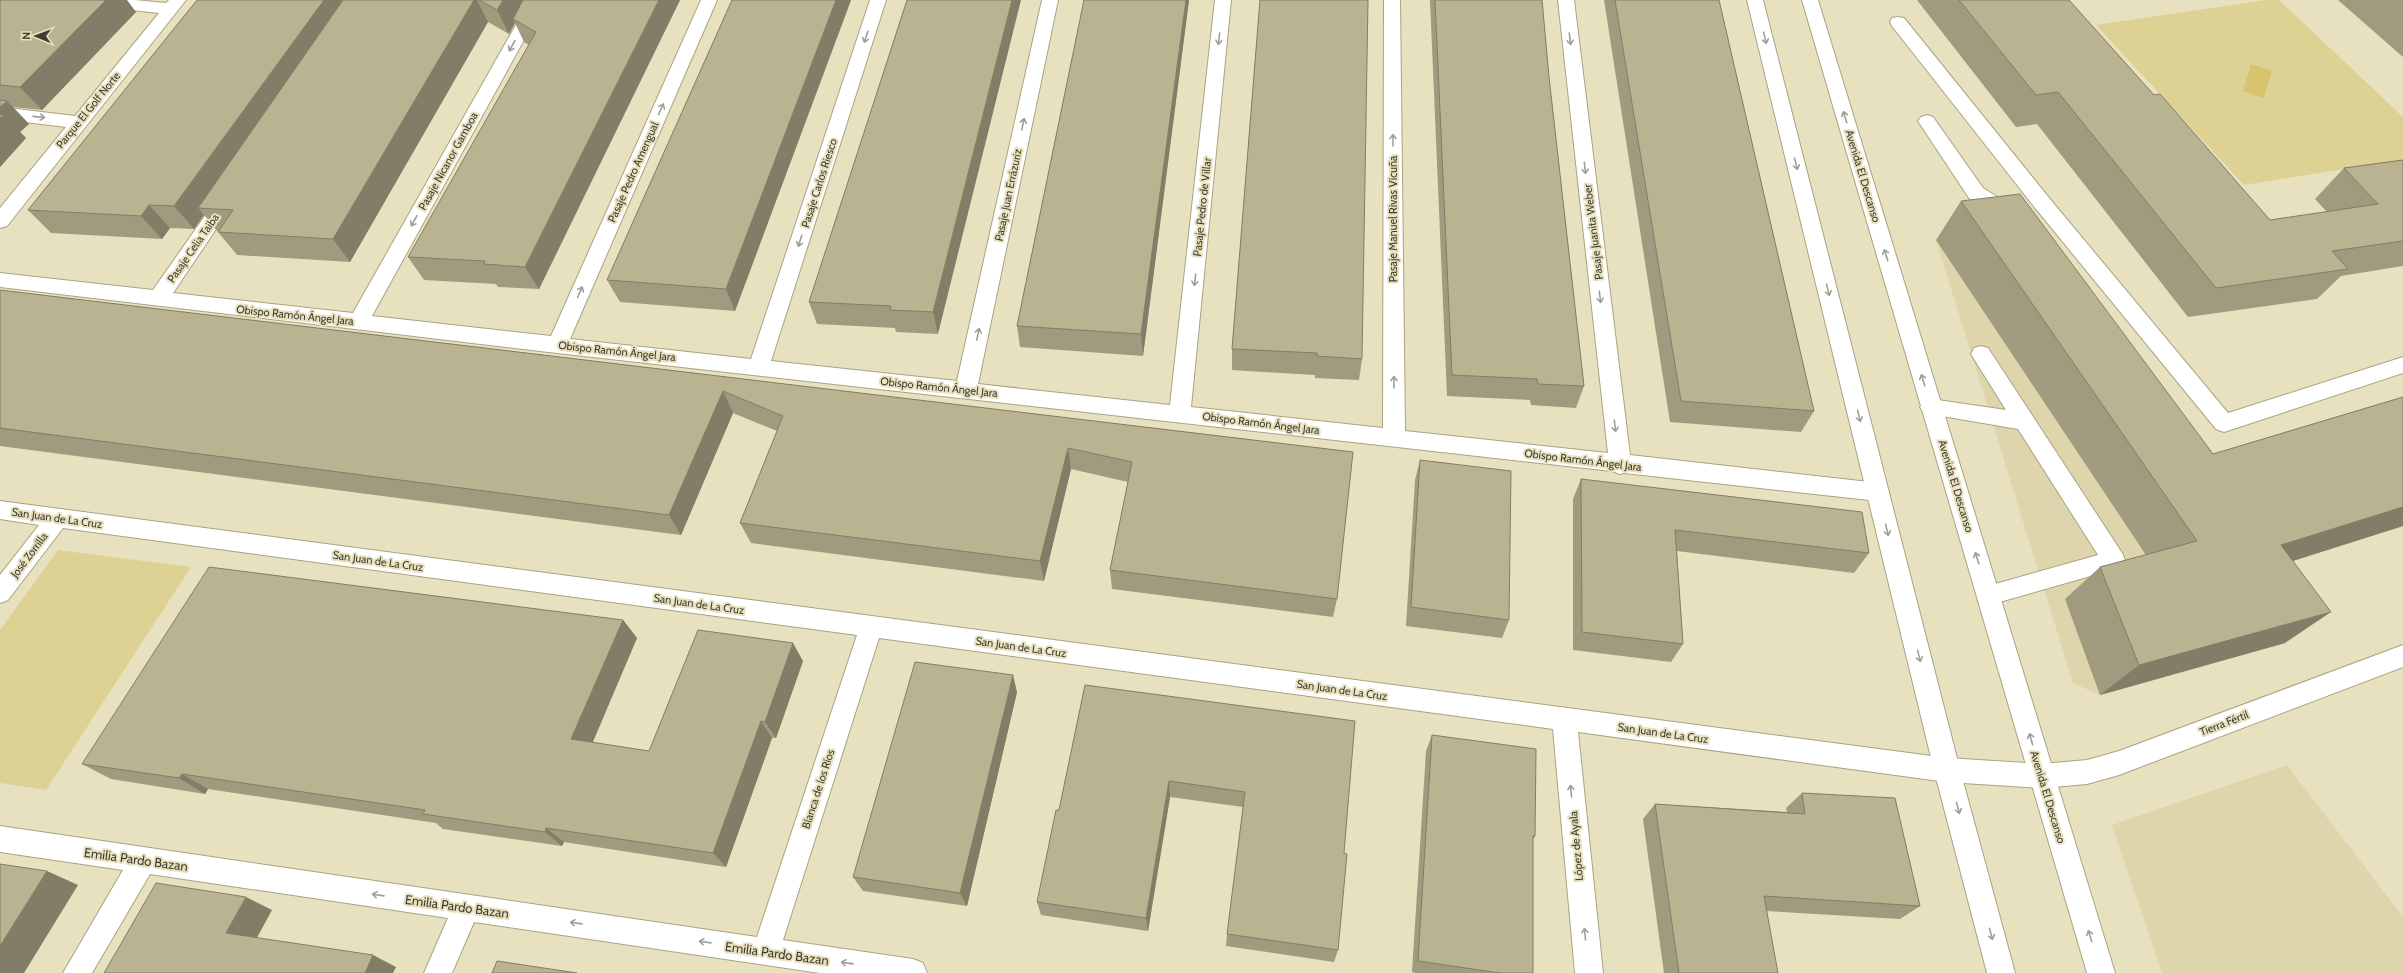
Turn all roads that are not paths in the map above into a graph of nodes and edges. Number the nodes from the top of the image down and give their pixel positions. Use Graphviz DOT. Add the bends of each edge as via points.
graph roads {
  1 [pos="86,0"];
  2 [pos="538,0"];
  3 [pos="709,0"];
  4 [pos="878,0"];
  5 [pos="1050,0"];
  6 [pos="1223,0"];
  7 [pos="1392,0"];
  8 [pos="1566,0"];
  9 [pos="1755,0"];
  10 [pos="1810,0"];
  11 [pos="174,4"];
  12 [pos="1898,22"];
  13 [pos="0,113"];
  14 [pos="1927,121"];
  15 [pos="78,122"];
  16 [pos="236,187"];
  17 [pos="2043,204"];
  18 [pos="0,221"];
  19 [pos="0,280"];
  20 [pos="158,299"];
  21 [pos="358,322"];
  22 [pos="557,345"];
  23 [pos="1980,354"];
  24 [pos="2403,365"];
  25 [pos="759,367"];
  26 [pos="966,390"];
  27 [pos="1931,407"];
  28 [pos="1180,413"];
  29 [pos="2023,420"];
  30 [pos="1394,438"];
  31 [pos="1620,465"];
  32 [pos="1878,492"];
  33 [pos="0,510"];
  34 [pos="57,518"];
  35 [pos="0,593"];
  36 [pos="1989,595"];
  37 [pos="871,627"];
  38 [pos="2403,656"];
  39 [pos="1564,720"];
  40 [pos="1947,770"];
  41 [pos="2042,776"];
  42 [pos="0,839"];
  43 [pos="143,860"];
  44 [pos="467,908"];
  45 [pos="766,951"];
  46 [pos="77,973"];
  47 [pos="438,973"];
  48 [pos="913,973"];
  49 [pos="1589,973"];
  50 [pos="2001,973"];
  51 [pos="2101,973"];
  1 -- 11 [label="street"];
  2 -- 21 [label="street, Pasaje Nicanor Gamboa, one-way"];
  22 -- 3 [label="street, Pasaje Pedro Amengual, one-way"];
  4 -- 25 [label="street, Pasaje Carlos Riesco, one-way"];
  26 -- 5 [label="street, Pasaje Juan Errázuriz, one-way"];
  6 -- 28 [label="street, Pasaje Pedro de Villar, one-way"];
  30 -- 7 [label="street, Pasaje Manuel Rivas Vicuña, one-way"];
  8 -- 31 [label="street, Pasaje Juanita Weber, one-way"];
  9 -- 32 [label="street, one-way"];
  27 -- 10 [label="street, Avenida El Descanso, one-way"];
  11 -- 15 [label="street, Parque El Golf Norte"];
  12 -- 17 [label="street"];
  13 -- 15 [label="street, one-way"];
  14 -- 17 [label="street" via="1984,200 1997,206"];
  15 -- 18 [label="street, Parque El Golf Norte"];
  16 -- 20 [label="street, Pasaje Celia Taiba"];
  17 -- 24 [label="street" via="2224,423"];
  19 -- 20 [label="street, Obispo Ramón Ángel Jara"];
  20 -- 21 [label="street, Obispo Ramón Ángel Jara"];
  21 -- 22 [label="street, Obispo Ramón Ángel Jara"];
  22 -- 25 [label="street, Obispo Ramón Ángel Jara"];
  23 -- 29 [label="street"];
  25 -- 26 [label="street, Obispo Ramón Ángel Jara"];
  26 -- 28 [label="street, Obispo Ramón Ángel Jara"];
  27 -- 29 [label="street"];
  36 -- 27 [label="street, Avenida El Descanso, one-way"];
  28 -- 30 [label="street, Obispo Ramón Ángel Jara"];
  29 -- 36 [label="street" via="2114,560"];
  30 -- 31 [label="street, Obispo Ramón Ángel Jara"];
  31 -- 32 [label="street, Obispo Ramón Ángel Jara"];
  32 -- 40 [label="street, one-way"];
  33 -- 34 [label="street, San Juan de La Cruz"];
  34 -- 35 [label="street, José Zorrilla"];
  34 -- 37 [label="street, San Juan de La Cruz"];
  41 -- 36 [label="street, Avenida El Descanso, one-way"];
  37 -- 39 [label="street, San Juan de La Cruz"];
  37 -- 45 [label="street, Blanca de los Ríos"];
  38 -- 41 [label="street, Tierra Fértil" via="2118,763 2087,772"];
  39 -- 40 [label="street, San Juan de La Cruz"];
  49 -- 39 [label="street, López de Ayala, one-way"];
  40 -- 41 [label="street, San Juan de La Cruz"];
  40 -- 50 [label="street, one-way"];
  51 -- 41 [label="street, Avenida El Descanso, one-way"];
  42 -- 43 [label="street, Emilia Pardo Bazan"];
  44 -- 43 [label="street, Emilia Pardo Bazan, one-way"];
  43 -- 46 [label="street"];
  45 -- 44 [label="street, Emilia Pardo Bazan, one-way"];
  44 -- 47 [label="street"];
  48 -- 45 [label="street, Emilia Pardo Bazan, one-way"];
}
